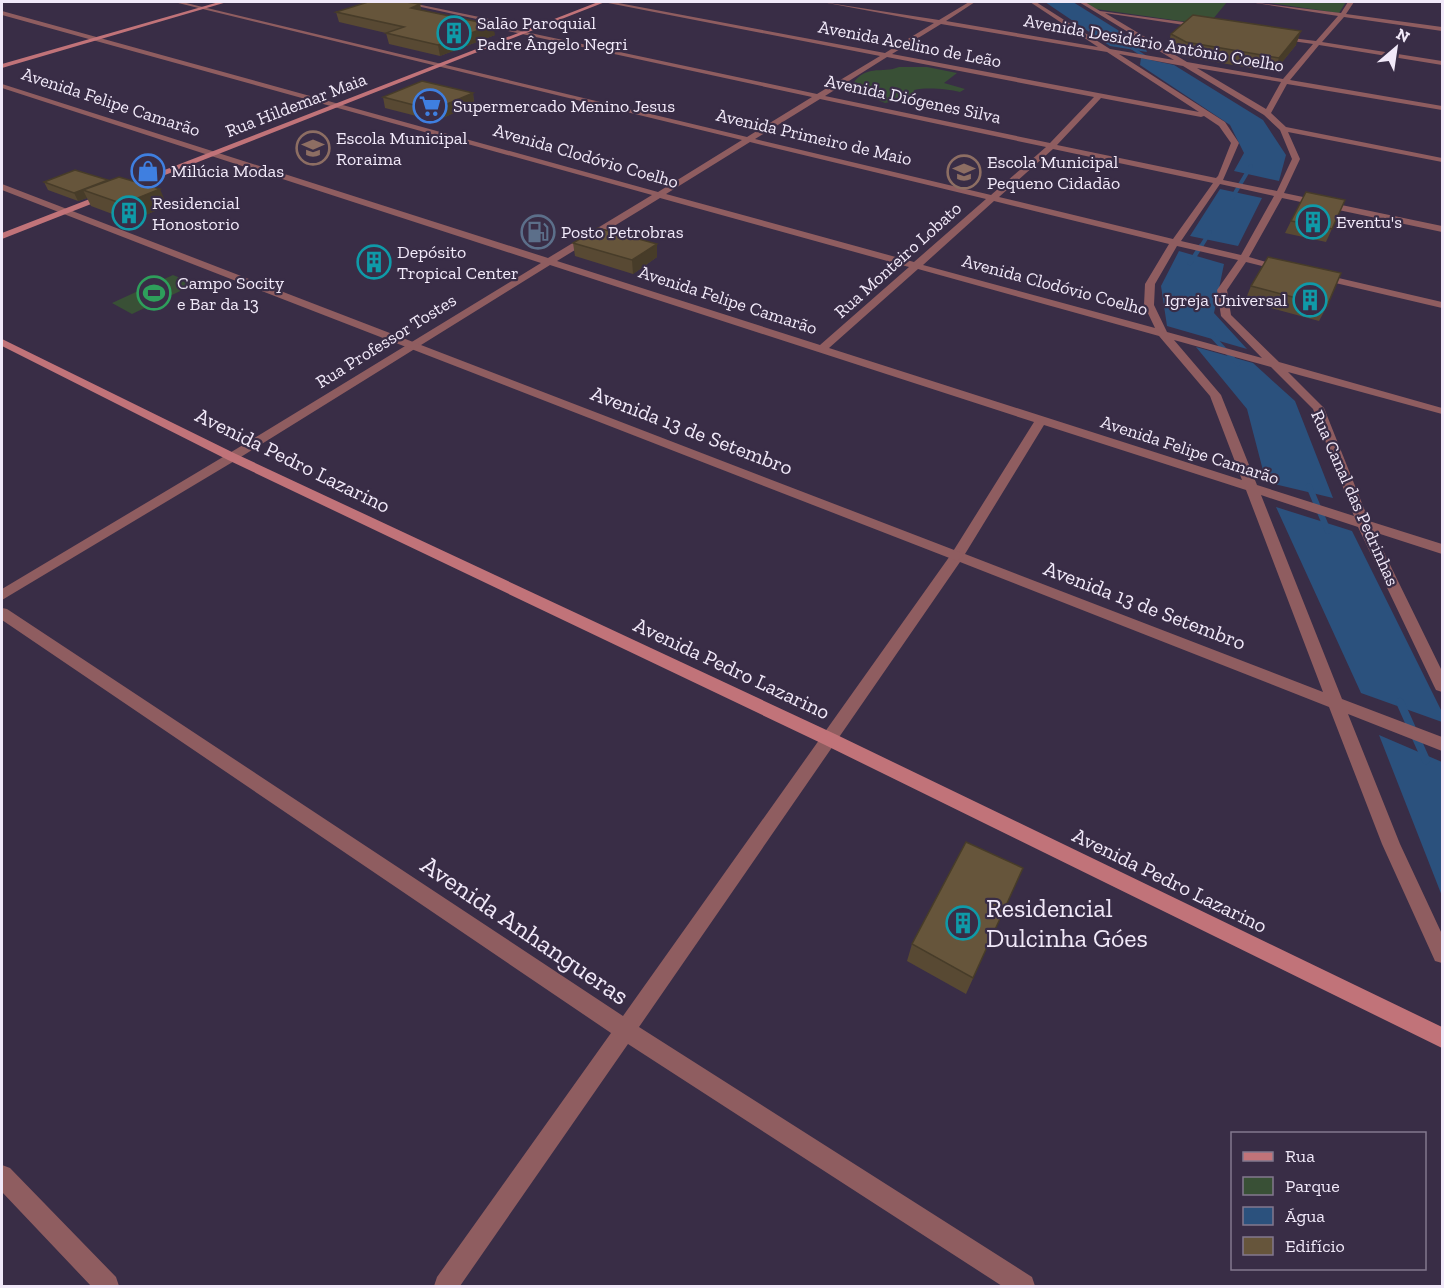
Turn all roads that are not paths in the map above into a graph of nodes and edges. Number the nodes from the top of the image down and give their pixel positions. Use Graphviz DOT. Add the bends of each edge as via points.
graph roads {
  1 [pos="177,2"];
  2 [pos="225,2"];
  3 [pos="604,2"];
  4 [pos="825,2"];
  5 [pos="972,2"];
  6 [pos="1032,2"];
  7 [pos="1082,2"];
  8 [pos="1252,2"];
  9 [pos="1351,2"];
  10 [pos="399,4"];
  11 [pos="204,8"];
  12 [pos="1094,9"];
  13 [pos="2,13"];
  14 [pos="1343,14"];
  15 [pos="939,22"];
  16 [pos="1207,27"];
  17 [pos="531,29"];
  18 [pos="1443,29"];
  19 [pos="520,33"];
  20 [pos="1273,37"];
  21 [pos="95,39"];
  22 [pos="1317,43"];
  23 [pos="1108,50"];
  24 [pos="887,55"];
  25 [pos="676,59"];
  26 [pos="1182,62"];
  27 [pos="667,63"];
  28 [pos="1443,63"];
  29 [pos="440,65"];
  30 [pos="2,66"];
  31 [pos="1286,80"];
  32 [pos="2,86"];
  33 [pos="823,94"];
  34 [pos="1099,96"];
  35 [pos="336,106"];
  36 [pos="1443,108"];
  37 [pos="1267,113"];
  38 [pos="1208,116"];
  39 [pos="1283,129"];
  40 [pos="749,139"];
  41 [pos="1054,143"];
  42 [pos="213,154"];
  43 [pos="1443,160"];
  44 [pos="1220,179"];
  45 [pos="2,187"];
  46 [pos="1281,192"];
  47 [pos="658,195"];
  48 [pos="992,197"];
  49 [pos="63,212"];
  50 [pos="1443,223"];
  51 [pos="1443,229"];
  52 [pos="2,236"];
  53 [pos="1175,242"];
  54 [pos="1245,259"];
  55 [pos="550,262"];
  56 [pos="916,266"];
  57 [pos="1292,270"];
  58 [pos="1303,273"];
  59 [pos="1443,305"];
  60 [pos="1162,333"];
  61 [pos="2,342"];
  62 [pos="411,346"];
  63 [pos="822,349"];
  64 [pos="1275,364"];
  65 [pos="1443,411"];
  66 [pos="1041,422"];
  67 [pos="232,457"];
  68 [pos="1252,488"];
  69 [pos="1364,525"];
  70 [pos="1443,549"];
  71 [pos="957,555"];
  72 [pos="2,595"];
  73 [pos="2,613"];
  74 [pos="1443,686"];
  75 [pos="1334,704"];
  76 [pos="829,739"];
  77 [pos="1441,744"];
  78 [pos="1443,954"];
  79 [pos="625,1030"];
  80 [pos="1443,1038"];
  81 [pos="2,1176"];
  82 [pos="107,1287"];
  83 [pos="446,1287"];
  84 [pos="1023,1287"];
  1 -- 11 [label="street, Avenida Primeiro de Maio"];
  2 -- 11 [label="main road"];
  3 -- 17 [label="main road, Rua Hildemar Maia"];
  3 -- 24 [label="street, Avenida Acelino de Leão"];
  4 -- 15 [label="street, Avenida Desidério Antônio Coelho"];
  5 -- 15 [label="street, Rua Professor Tostes"];
  6 -- 23 [label="street"];
  7 -- 12 [label="street, Rua Canal das Pedrinhas"];
  8 -- 14 [label="street"];
  9 -- 14 [label="street"];
  10 -- 17 [label="street, Avenida Diógenes Silva"];
  10 -- 19 [label="street, Avenida Diógenes Silva"];
  11 -- 21 [label="main road"];
  11 -- 29 [label="street, Avenida Primeiro de Maio"];
  12 -- 16 [label="street"];
  12 -- 26 [label="street, Rua Canal das Pedrinhas"];
  13 -- 21 [label="street, Avenida Clodóvio Coelho"];
  14 -- 18 [label="street"];
  14 -- 22 [label="street"];
  15 -- 23 [label="street, Avenida Desidério Antônio Coelho"];
  15 -- 24 [label="street, Rua Professor Tostes"];
  17 -- 19 [label="main road, Rua Hildemar Maia"];
  17 -- 25 [label="street, Avenida Diógenes Silva"];
  19 -- 27 [label="street, Avenida Diógenes Silva"];
  19 -- 29 [label="main road, Rua Hildemar Maia"];
  20 -- 22 [label="street"];
  21 -- 30 [label="main road"];
  21 -- 35 [label="street, Avenida Clodóvio Coelho"];
  22 -- 28 [label="street"];
  22 -- 31 [label="street"];
  23 -- 26 [label="street, Avenida Desidério Antônio Coelho"];
  23 -- 38 [label="street"];
  24 -- 33 [label="street, Rua Professor Tostes"];
  24 -- 34 [label="street, Avenida Acelino de Leão"];
  25 -- 27 [label="street"];
  25 -- 33 [label="street, Avenida Diógenes Silva"];
  26 -- 31 [label="street, Avenida Desidério Antônio Coelho"];
  26 -- 37 [label="street, Rua Canal das Pedrinhas"];
  27 -- 33 [label="street, Avenida Diógenes Silva"];
  29 -- 35 [label="main road, Rua Hildemar Maia"];
  29 -- 40 [label="street, Avenida Primeiro de Maio"];
  31 -- 36 [label="street, Avenida Desidério Antônio Coelho"];
  31 -- 37 [label="street"];
  32 -- 42 [label="street, Avenida Felipe Camarão"];
  33 -- 40 [label="street, Rua Professor Tostes"];
  33 -- 41 [label="street, Avenida Diógenes Silva"];
  34 -- 38 [label="street, Avenida Acelino de Leão"];
  34 -- 41 [label="street, Rua Monteiro Lobato"];
  35 -- 42 [label="main road, Rua Hildemar Maia"];
  35 -- 47 [label="street, Avenida Clodóvio Coelho"];
  37 -- 39 [label="street, Rua Canal das Pedrinhas"];
  38 -- 44 [label="street" via="1222,124 1235,143"];
  39 -- 43 [label="street"];
  39 -- 46 [label="street, Rua Canal das Pedrinhas" via="1296,159"];
  40 -- 47 [label="street, Rua Professor Tostes"];
  40 -- 48 [label="street, Avenida Primeiro de Maio"];
  41 -- 44 [label="street, Avenida Diógenes Silva"];
  41 -- 48 [label="street, Rua Monteiro Lobato"];
  42 -- 49 [label="main road, Rua Hildemar Maia"];
  42 -- 55 [label="street, Avenida Felipe Camarão"];
  44 -- 46 [label="street, Avenida Diógenes Silva"];
  44 -- 53 [label="street"];
  45 -- 49 [label="street, Avenida 13 de Setembro"];
  46 -- 50 [label="street, Avenida Diógenes Silva"];
  46 -- 51 [label="street, Avenida Diógenes Silva"];
  46 -- 54 [label="street, Rua Canal das Pedrinhas"];
  47 -- 55 [label="street, Rua Professor Tostes"];
  47 -- 56 [label="street, Avenida Clodóvio Coelho"];
  48 -- 53 [label="street, Avenida Primeiro de Maio"];
  48 -- 56 [label="street, Rua Monteiro Lobato"];
  49 -- 52 [label="main road, Rua Hildemar Maia"];
  49 -- 62 [label="street, Avenida 13 de Setembro"];
  53 -- 54 [label="street, Avenida Primeiro de Maio"];
  53 -- 60 [label="street" via="1150,284 1149,305"];
  54 -- 57 [label="street, Avenida Primeiro de Maio"];
  54 -- 64 [label="street, Rua Canal das Pedrinhas" via="1222,291 1226,316"];
  55 -- 62 [label="street, Rua Professor Tostes"];
  55 -- 63 [label="street, Avenida Felipe Camarão"];
  56 -- 60 [label="street, Avenida Clodóvio Coelho"];
  56 -- 63 [label="street, Rua Monteiro Lobato"];
  58 -- 59 [label="street"];
  60 -- 64 [label="street, Avenida Clodóvio Coelho"];
  60 -- 68 [label="street" via="1215,395"];
  61 -- 67 [label="main road, Avenida Pedro Lazarino"];
  62 -- 67 [label="street, Rua Professor Tostes"];
  62 -- 71 [label="street, Avenida 13 de Setembro"];
  63 -- 66 [label="street, Avenida Felipe Camarão"];
  64 -- 65 [label="street"];
  64 -- 69 [label="street, Rua Canal das Pedrinhas" via="1318,408"];
  66 -- 68 [label="street, Avenida Felipe Camarão"];
  66 -- 71 [label="street"];
  67 -- 72 [label="street, Rua Professor Tostes"];
  67 -- 76 [label="main road, Avenida Pedro Lazarino"];
  68 -- 69 [label="street, Avenida Felipe Camarão"];
  68 -- 75 [label="street"];
  69 -- 70 [label="street, Avenida Felipe Camarão"];
  69 -- 74 [label="street, Rua Canal das Pedrinhas"];
  71 -- 75 [label="street, Avenida 13 de Setembro"];
  71 -- 76 [label="street"];
  73 -- 79 [label="street, Avenida Anhangueras"];
  75 -- 77 [label="street, Avenida 13 de Setembro"];
  75 -- 78 [label="street" via="1391,844"];
  76 -- 79 [label="street"];
  76 -- 80 [label="main road, Avenida Pedro Lazarino"];
  79 -- 83 [label="street"];
  79 -- 84 [label="street, Avenida Anhangueras"];
  81 -- 82 [label="street"];
}
